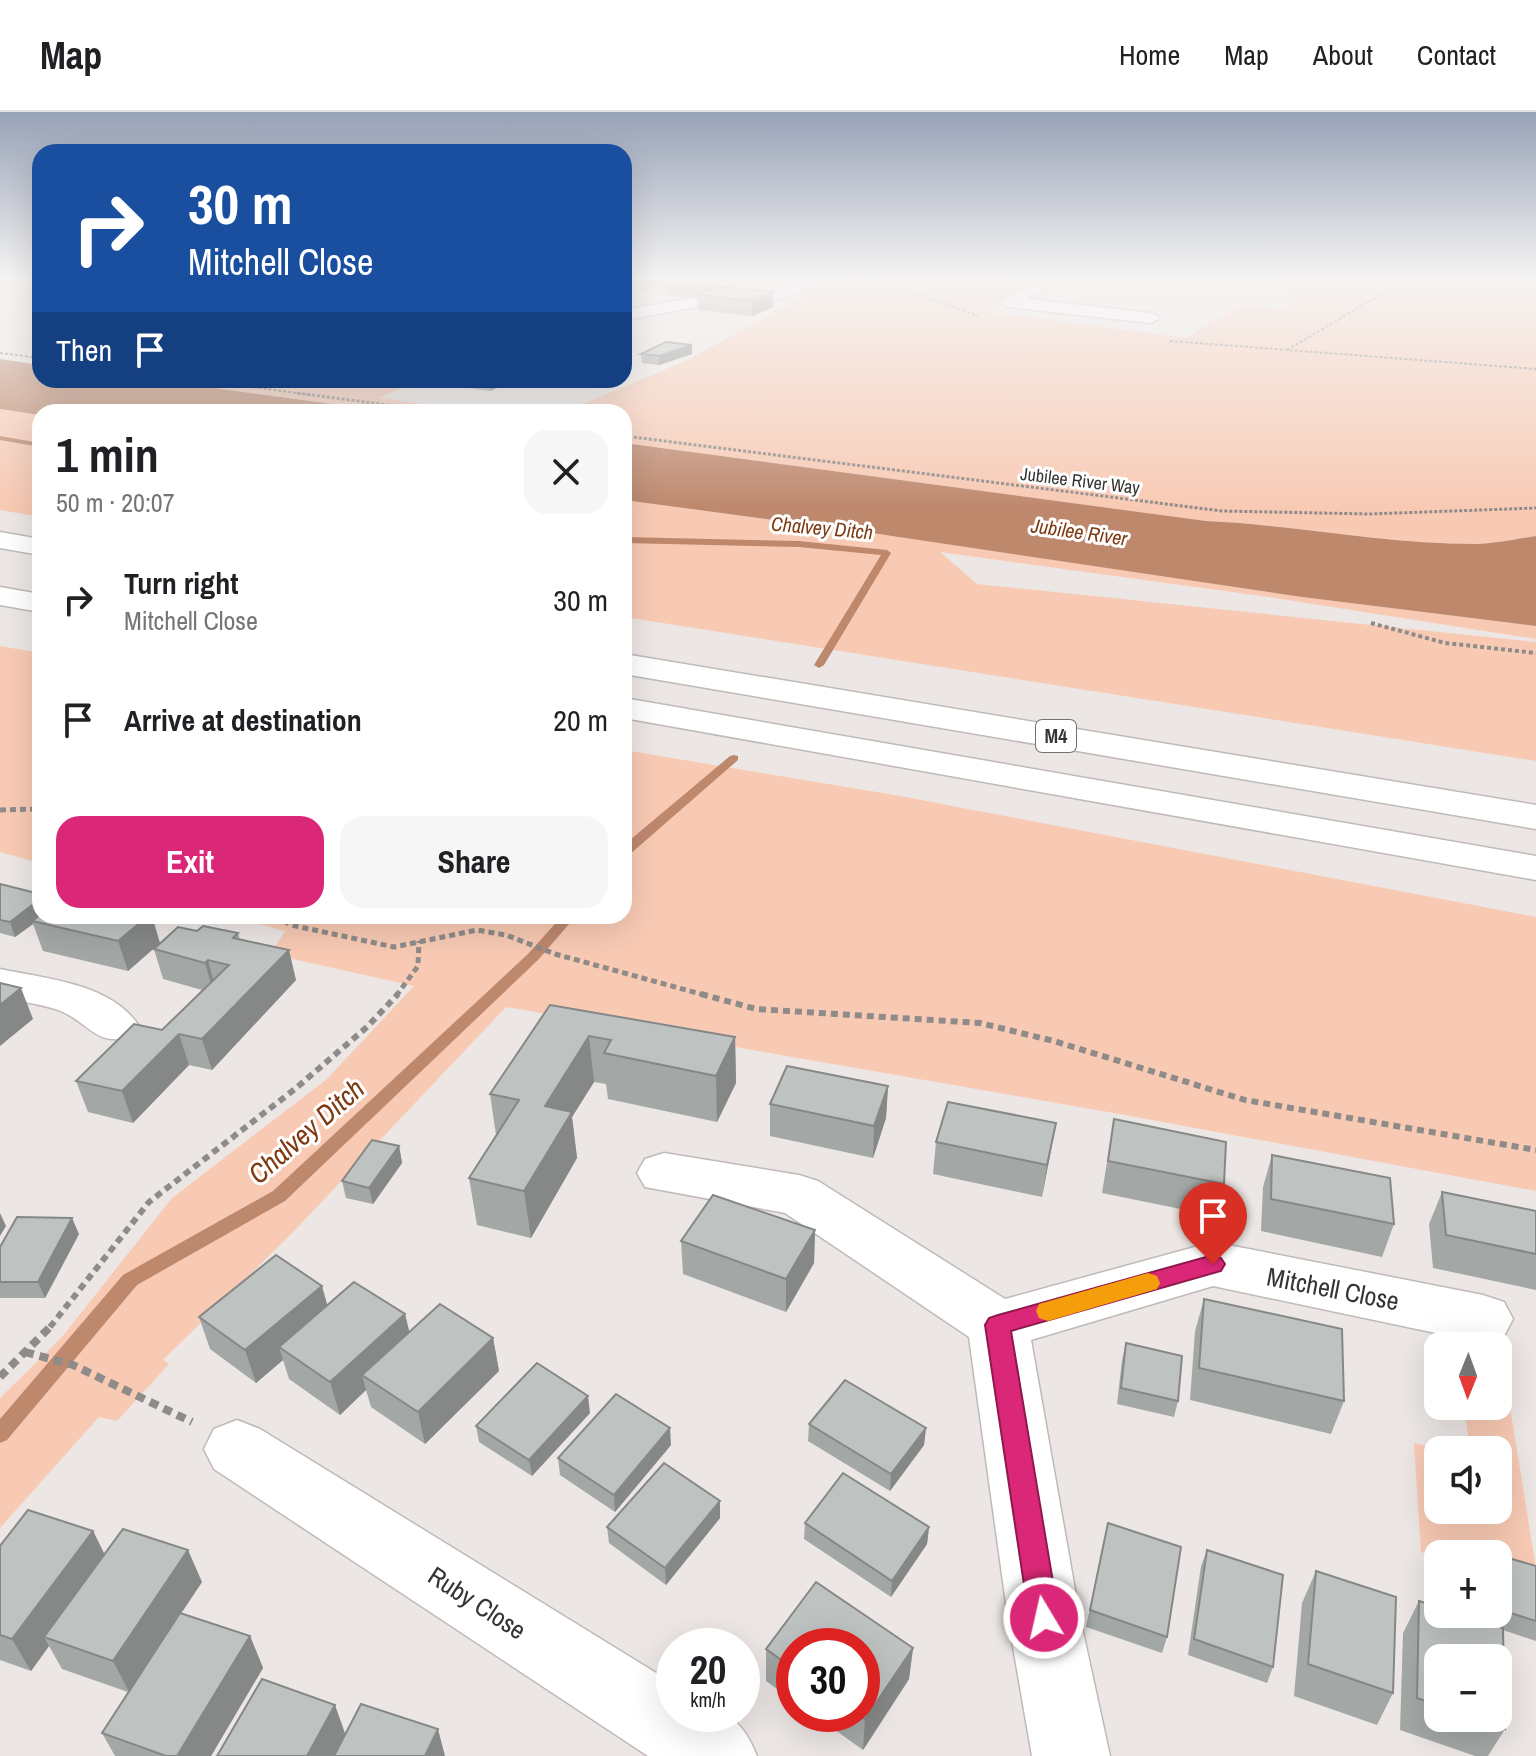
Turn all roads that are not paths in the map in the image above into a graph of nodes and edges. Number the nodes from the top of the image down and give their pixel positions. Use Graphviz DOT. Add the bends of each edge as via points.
graph roads {
  1 [pos="0,540"];
  2 [pos="32,546"];
  3 [pos="0,564"];
  4 [pos="32,570"];
  5 [pos="0,596"];
  6 [pos="32,602"];
  7 [pos="0,616"];
  8 [pos="32,620"];
  9 [pos="632,665"];
  10 [pos="632,709"];
  11 [pos="1536,817"];
  12 [pos="1536,868"];
  13 [pos="0,983"];
  14 [pos="115,1026"];
  15 [pos="664,1173"];
  16 [pos="1483,1319"];
  17 [pos="998,1325"];
  18 [pos="237,1449"];
  19 [pos="718,1756"];
  20 [pos="1071,1756"];
  1 -- 2 [label="main road"];
  3 -- 4 [label="main road"];
  5 -- 6 [label="main road"];
  7 -- 8 [label="main road"];
  9 -- 11 [label="main road, M4"];
  10 -- 12 [label="main road, M4"];
  13 -- 14 [label="main road" via="78,1001"];
  15 -- 17 [label="main road" via="799,1195"];
  16 -- 17 [label="main road, Mitchell Close" via="1213,1264"];
  17 -- 20 [label="main road"];
  18 -- 19 [label="main road, Ruby Close"];
}
